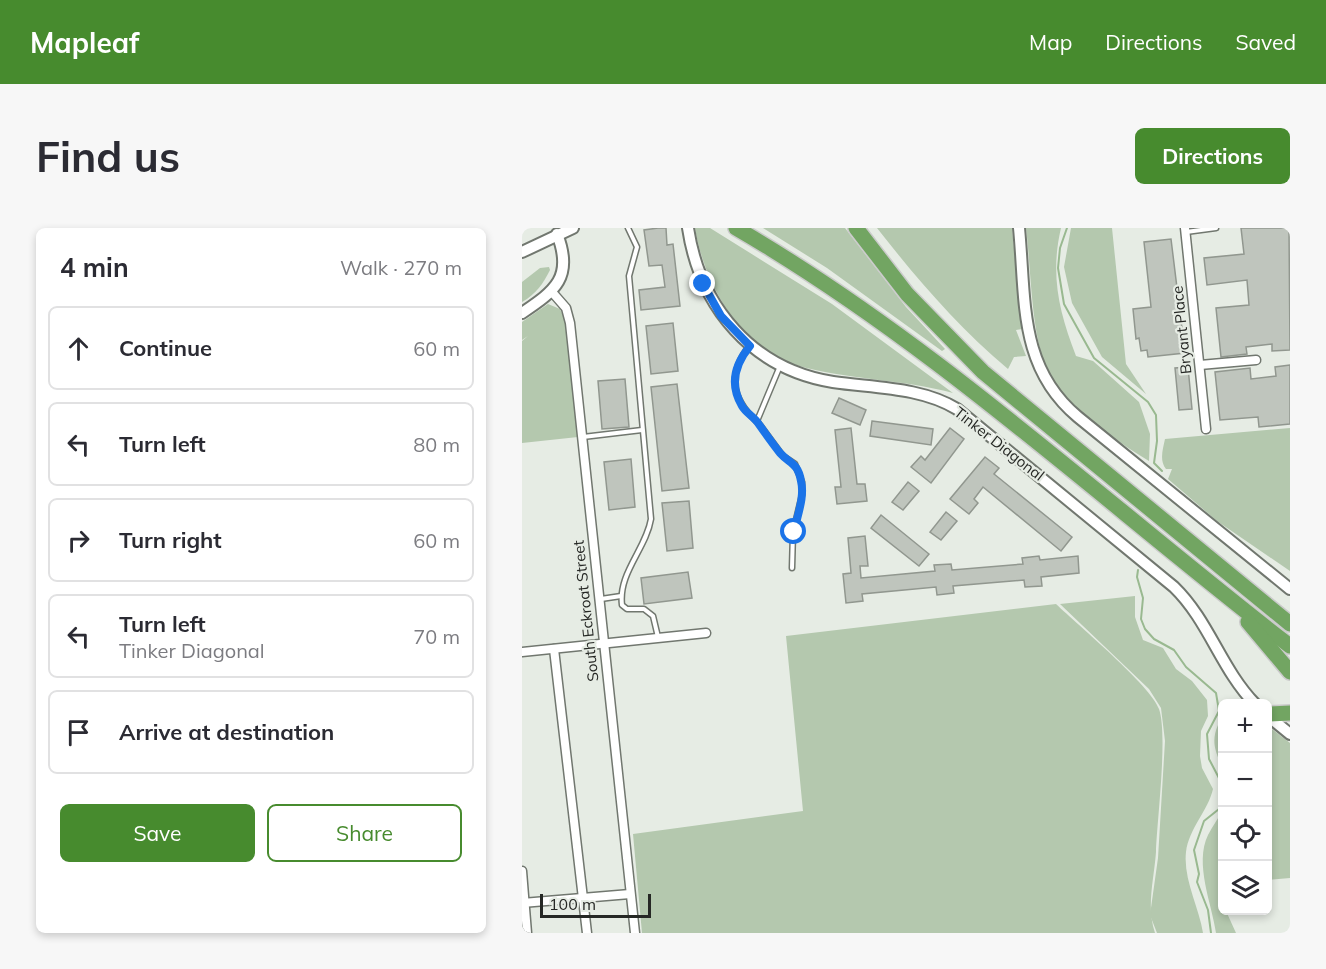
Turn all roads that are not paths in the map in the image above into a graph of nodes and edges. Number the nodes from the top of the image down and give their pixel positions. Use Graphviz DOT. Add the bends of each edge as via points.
graph roads {
  1 [pos="573,228"];
  2 [pos="628,228"];
  3 [pos="856,228"];
  4 [pos="868,228"];
  5 [pos="1019,228"];
  6 [pos="1216,228"];
  7 [pos="1185,230"];
  8 [pos="689,231"];
  9 [pos="741,231"];
  10 [pos="558,234"];
  11 [pos="522,252"];
  12 [pos="552,292"];
  13 [pos="522,313"];
  14 [pos="750,346"];
  15 [pos="1256,360"];
  16 [pos="1200,365"];
  17 [pos="781,366"];
  18 [pos="1017,399"];
  19 [pos="757,421"];
  20 [pos="1206,429"];
  21 [pos="642,430"];
  22 [pos="581,438"];
  23 [pos="1169,526"];
  24 [pos="792,567"];
  25 [pos="1290,589"];
  26 [pos="621,596"];
  27 [pos="598,599"];
  28 [pos="1228,599"];
  29 [pos="1290,612"];
  30 [pos="1290,624"];
  31 [pos="706,633"];
  32 [pos="658,638"];
  33 [pos="603,643"];
  34 [pos="1290,646"];
  35 [pos="554,649"];
  36 [pos="522,652"];
  37 [pos="1290,672"];
  38 [pos="1251,699"];
  39 [pos="1290,714"];
  40 [pos="1272,715"];
  41 [pos="1272,718"];
  42 [pos="1290,734"];
  43 [pos="522,872"];
  44 [pos="630,894"];
  45 [pos="582,897"];
  46 [pos="523,903"];
  47 [pos="527,933"];
  48 [pos="587,933"];
  49 [pos="635,933"];
  1 -- 10 [label="street"];
  2 -- 21 [label="lane" via="637,248 629,276"];
  3 -- 18 [label="highway" via="907,294 947,337"];
  4 -- 18 [label="highway" via="915,289"];
  5 -- 25 [label="street" via="1031,344 1040,373 1053,393"];
  6 -- 7 [label="lane"];
  7 -- 16 [label="street, Bryant Place"];
  8 -- 14 [label="street, Tinker Diagonal" via="695,264 708,296"];
  9 -- 28 [label="highway, Tinker Diagonal" via="858,307 969,387"];
  10 -- 11 [label="street"];
  10 -- 12 [label="street" via="563,270"];
  12 -- 13 [label="street"];
  12 -- 22 [label="street, South Eckroat Street" via="566,308 570,323"];
  14 -- 17 [label="street, Tinker Diagonal"];
  14 -- 19 [label="lane" via="735,368 735,380 742,408"];
  15 -- 16 [label="street"];
  16 -- 20 [label="street, Bryant Place"];
  17 -- 19 [label="lane"];
  17 -- 38 [label="street, Tinker Diagonal" via="831,382 926,396 957,410 1174,587 1200,617 1232,675"];
  18 -- 23 [label="highway"];
  19 -- 24 [label="lane" via="783,456 795,464 802,482"];
  21 -- 22 [label="lane"];
  21 -- 26 [label="lane" via="651,519 649,532 623,581"];
  22 -- 27 [label="street, South Eckroat Street"];
  23 -- 29 [label="highway"];
  23 -- 30 [label="highway"];
  26 -- 27 [label="lane"];
  26 -- 32 [label="lane" via="627,609 644,609 653,616"];
  27 -- 33 [label="street, South Eckroat Street"];
  28 -- 34 [label="highway, Tinker Diagonal"];
  28 -- 37 [label="highway"];
  31 -- 32 [label="street"];
  32 -- 33 [label="street"];
  33 -- 35 [label="street"];
  33 -- 44 [label="street, South Eckroat Street"];
  35 -- 36 [label="street"];
  35 -- 45 [label="street"];
  39 -- 40 [label="highway"];
  41 -- 42 [label="street"];
  43 -- 46 [label="street"];
  44 -- 45 [label="street"];
  44 -- 49 [label="street, South Eckroat Street"];
  45 -- 46 [label="street"];
  45 -- 48 [label="street"];
  46 -- 47 [label="street"];
}
